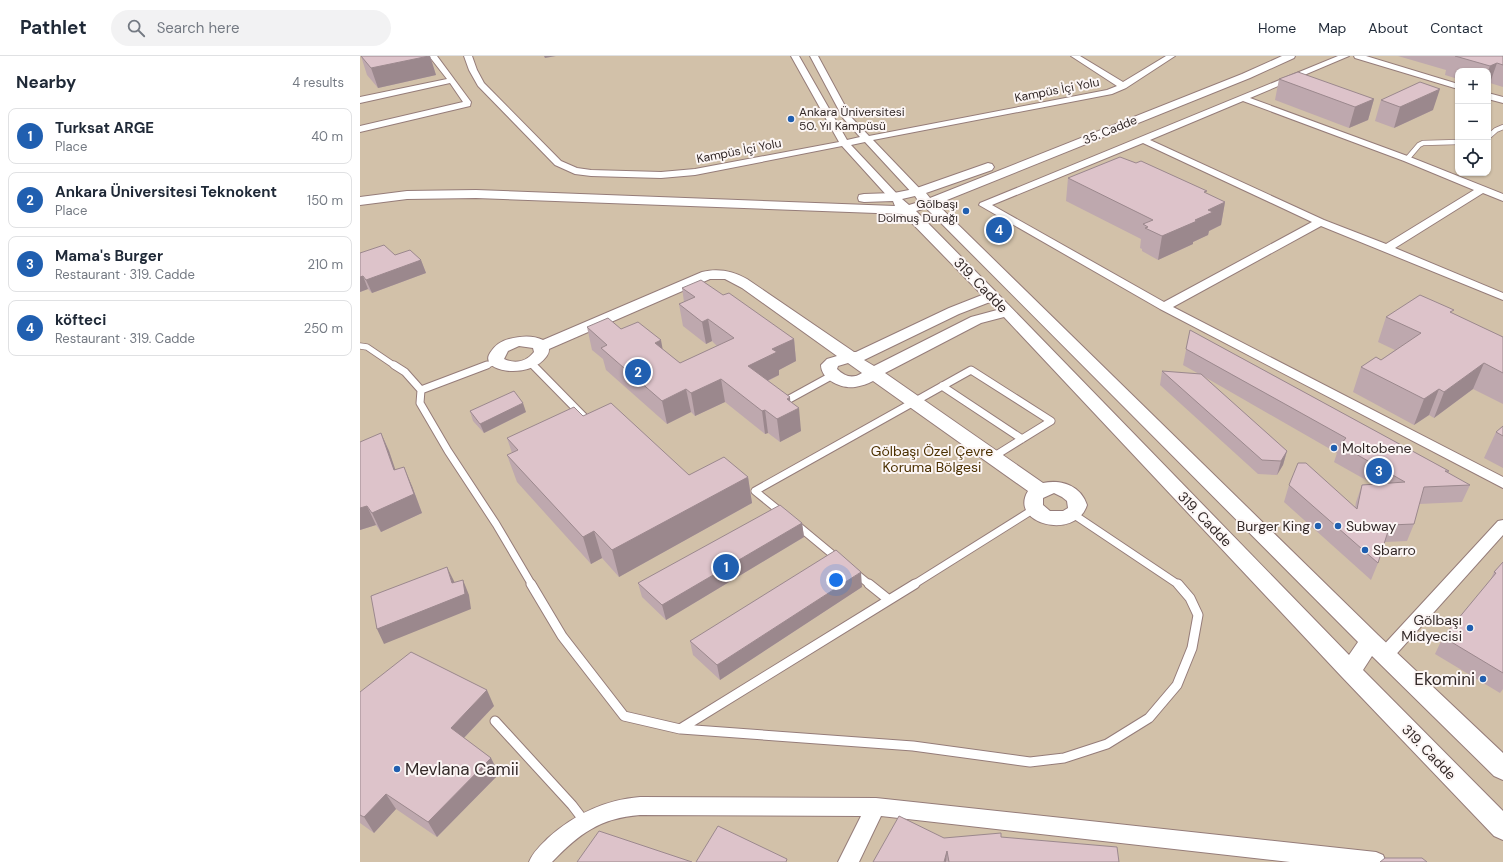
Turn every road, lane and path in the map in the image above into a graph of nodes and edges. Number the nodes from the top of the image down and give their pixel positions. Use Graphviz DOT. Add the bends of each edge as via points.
graph roads {
  1 [pos="433,56"];
  2 [pos="468,56"];
  3 [pos="796,56"];
  4 [pos="814,56"];
  5 [pos="1075,56"];
  6 [pos="1171,56"];
  7 [pos="1263,56"];
  8 [pos="1290,56"];
  9 [pos="1345,56"];
  10 [pos="1358,56"];
  11 [pos="452,80"];
  12 [pos="1455,85"];
  13 [pos="1123,86"];
  14 [pos="1491,97"];
  15 [pos="1242,98"];
  16 [pos="360,100"];
  17 [pos="1503,100"];
  18 [pos="1503,127"];
  19 [pos="360,129"];
  20 [pos="1491,134"];
  21 [pos="868,139"];
  22 [pos="1144,140"];
  23 [pos="1455,142"];
  24 [pos="844,143"];
  25 [pos="1016,156"];
  26 [pos="1407,159"];
  27 [pos="1001,161"];
  28 [pos="1481,190"];
  29 [pos="360,195"];
  30 [pos="894,197"];
  31 [pos="923,198"];
  32 [pos="1503,198"];
  33 [pos="360,201"];
  34 [pos="906,210"];
  35 [pos="1320,222"];
  36 [pos="1387,248"];
  37 [pos="992,296"];
  38 [pos="1503,297"];
  39 [pos="1164,307"];
  40 [pos="1007,312"];
  41 [pos="360,346"];
  42 [pos="542,346"];
  43 [pos="853,359"];
  44 [pos="497,361"];
  45 [pos="531,363"];
  46 [pos="873,373"];
  47 [pos="833,375"];
  48 [pos="942,386"];
  49 [pos="421,390"];
  50 [pos="913,401"];
  51 [pos="780,404"];
  52 [pos="597,430"];
  53 [pos="1022,439"];
  54 [pos="993,457"];
  55 [pos="1503,483"];
  56 [pos="1040,490"];
  57 [pos="1034,509"];
  58 [pos="1073,514"];
  59 [pos="1503,525"];
  60 [pos="889,600"];
  61 [pos="1378,648"];
  62 [pos="1350,671"];
  63 [pos="495,721"];
  64 [pos="680,729"];
  65 [pos="1503,769"];
  66 [pos="876,808"];
  67 [pos="585,822"];
  68 [pos="1503,828"];
  69 [pos="1345,861"];
  70 [pos="540,862"];
  71 [pos="848,862"];
  72 [pos="1376,862"];
  1 -- 11 [label="street"];
  2 -- 24 [label="street, Kampüs İçi Yolu" via="481,84 558,163 575,171 678,174"];
  3 -- 24 [label="street"];
  4 -- 21 [label="street" via="847,118"];
  5 -- 13 [label="street"];
  6 -- 13 [label="street, Kampüs İçi Yolu"];
  7 -- 25 [label="street, 35. Cadde"];
  8 -- 31 [label="street, 35. Cadde" via="1253,74"];
  9 -- 15 [label="street"];
  10 -- 12 [label="street"];
  11 -- 16 [label="street"];
  11 -- 19 [label="street" via="467,102 465,105"];
  13 -- 21 [label="street, Kampüs İçi Yolu" via="1098,94"];
  14 -- 17 [label="street"];
  15 -- 22 [label="street"];
  15 -- 26 [label="street"];
  18 -- 20 [label="lane"];
  21 -- 24 [label="street, Kampüs İçi Yolu"];
  21 -- 31 [label="street"];
  22 -- 35 [label="street"];
  22 -- 39 [label="street" via="984,205"];
  23 -- 26 [label="lane" via="1423,143"];
  24 -- 30 [label="street"];
  26 -- 28 [label="street"];
  27 -- 31 [label="street"];
  28 -- 32 [label="street"];
  28 -- 36 [label="street"];
  29 -- 30 [label="street" via="410,189 465,187 761,196"];
  30 -- 31 [label="street"];
  30 -- 34 [label="street, 319. Cadde"];
  31 -- 34 [label="street"];
  31 -- 61 [label="street, 319. Cadde"];
  33 -- 34 [label="street" via="408,195 476,194"];
  34 -- 37 [label="street, 319. Cadde"];
  35 -- 36 [label="street"];
  35 -- 39 [label="street"];
  36 -- 38 [label="street"];
  37 -- 40 [label="street, 319. Cadde"];
  37 -- 43 [label="street" via="954,311"];
  39 -- 55 [label="street"];
  40 -- 46 [label="street" via="976,320"];
  40 -- 62 [label="street, 319. Cadde"];
  41 -- 49 [label="lane" via="367,347 405,372"];
  42 -- 43 [label="street" via="707,275 718,273 728,274 740,280"];
  42 -- 44 [label="street" via="533,341 512,343 500,349"];
  42 -- 45 [label="street" via="541,355"];
  43 -- 46 [label="street"];
  43 -- 47 [label="street" via="843,358 834,361 829,365"];
  44 -- 45 [label="street" via="507,366"];
  44 -- 49 [label="lane"];
  45 -- 52 [label="lane"];
  46 -- 47 [label="street" via="863,381 855,383 843,381"];
  46 -- 50 [label="street"];
  47 -- 51 [label="lane"];
  48 -- 50 [label="lane"];
  48 -- 53 [label="lane"];
  48 -- 53 [label="lane" via="971,370 1051,421"];
  49 -- 64 [label="lane" via="420,403 562,636 624,716"];
  50 -- 54 [label="street"];
  50 -- 60 [label="lane" via="755,491"];
  53 -- 54 [label="lane"];
  54 -- 56 [label="street"];
  56 -- 57 [label="street" via="1032,499"];
  56 -- 58 [label="street" via="1054,487 1068,491 1078,505"];
  57 -- 58 [label="street" via="1053,519"];
  57 -- 60 [label="lane"];
  58 -- 64 [label="lane" via="1182,586 1198,615 1192,648 1177,685 1149,718 1107,744 1064,758 1030,762 913,746"];
  59 -- 61 [label="street"];
  60 -- 64 [label="lane"];
  61 -- 62 [label="street"];
  61 -- 65 [label="street, 319. Cadde"];
  62 -- 68 [label="street, 319. Cadde"];
  63 -- 67 [label="lane"];
  66 -- 67 [label="street" via="640,806 614,809"];
  66 -- 69 [label="street"];
  66 -- 71 [label="street"];
  67 -- 70 [label="street"];
  69 -- 72 [label="street"];
}
